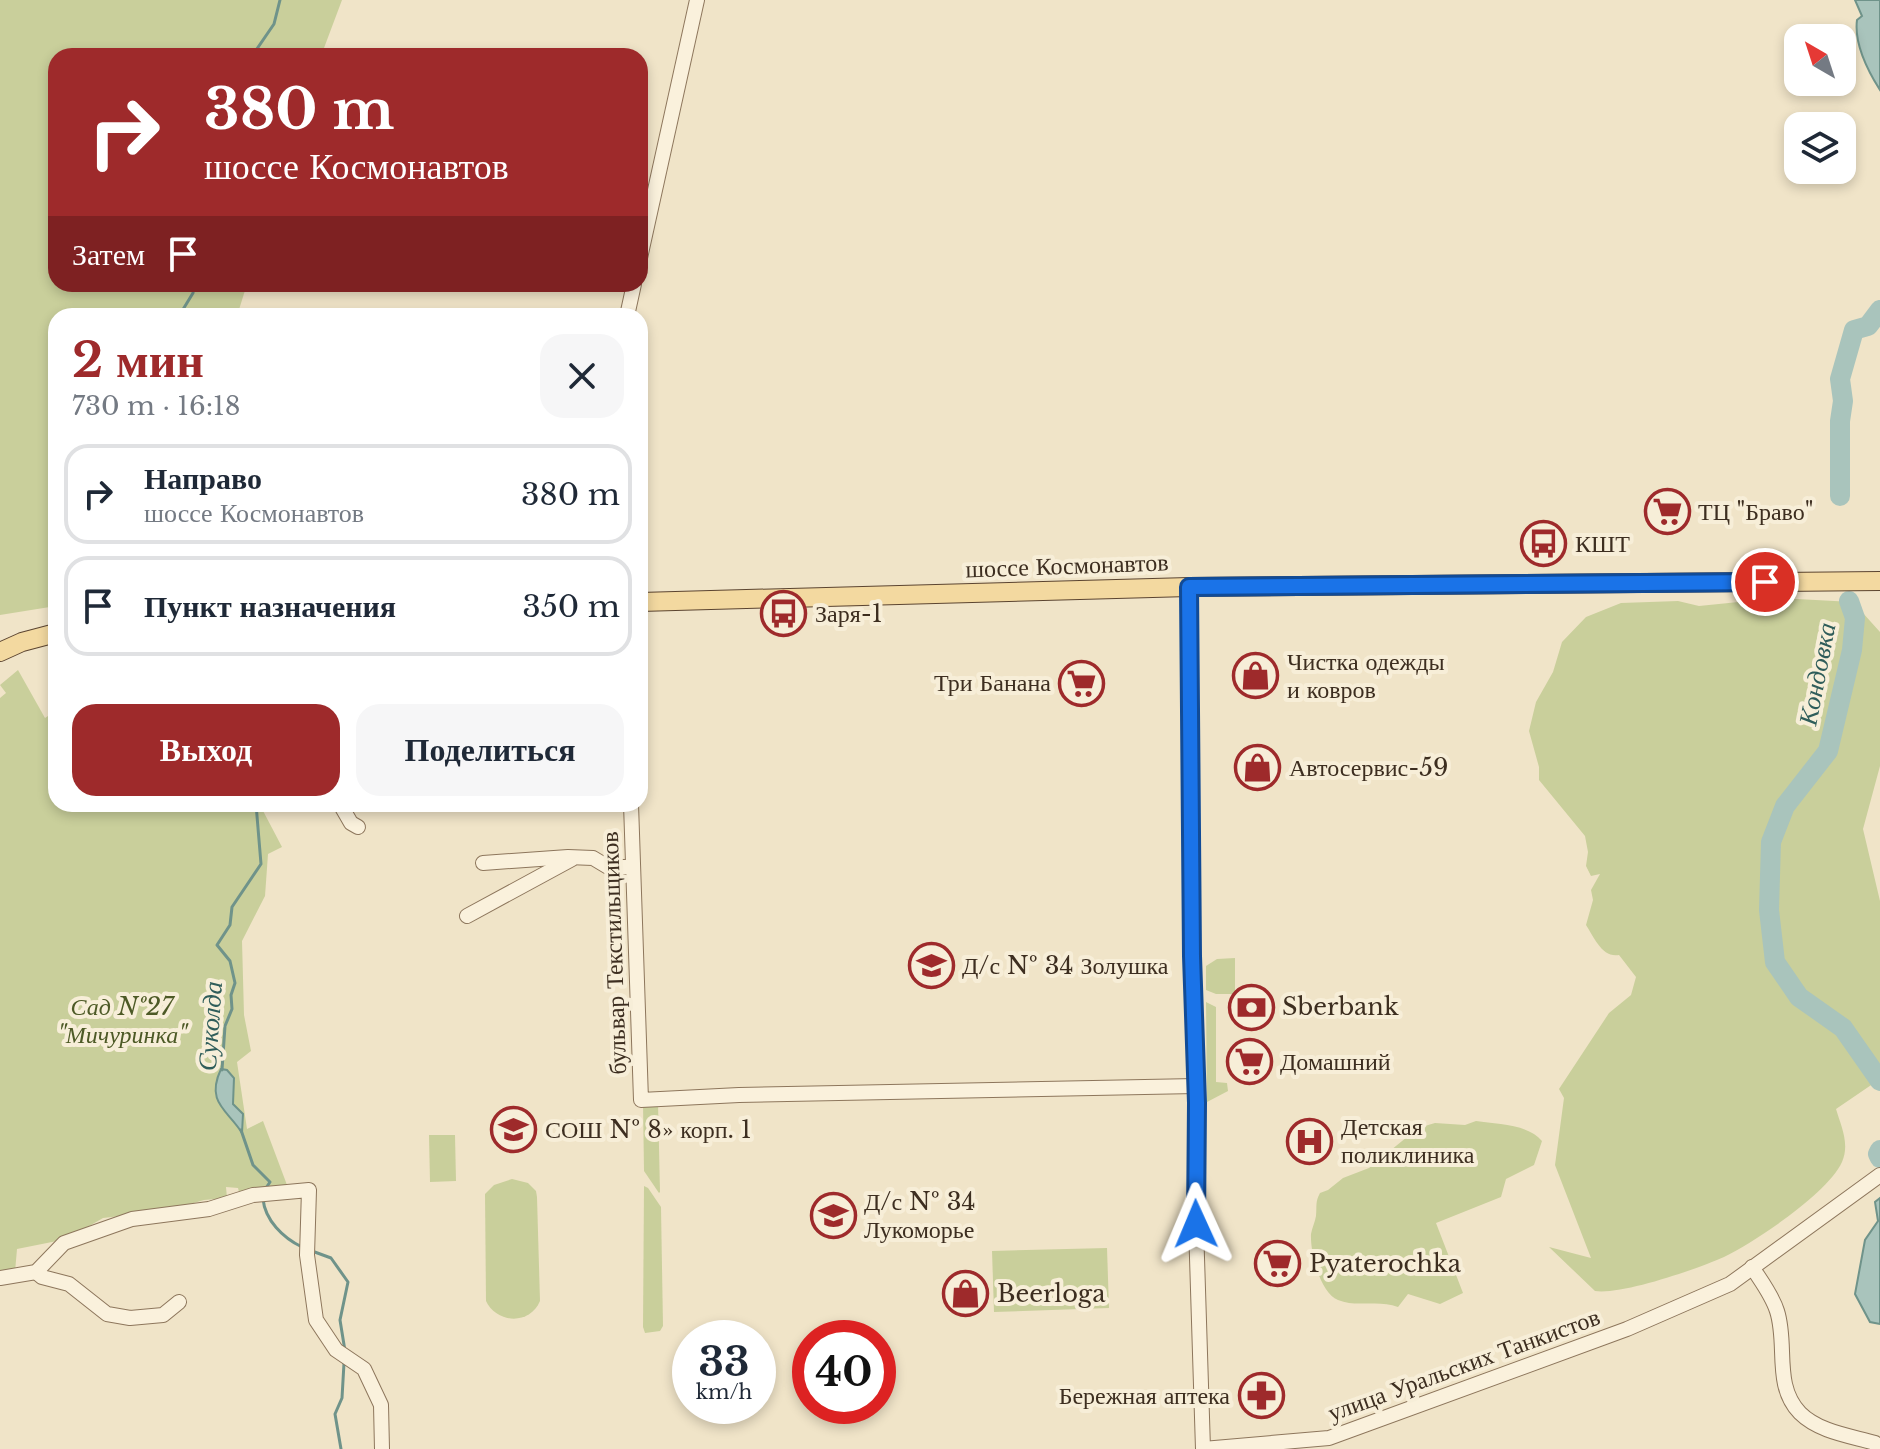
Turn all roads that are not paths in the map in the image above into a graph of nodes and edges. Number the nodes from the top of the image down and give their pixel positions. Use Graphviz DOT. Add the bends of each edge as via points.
graph roads {
  1 [pos="697,0"];
  2 [pos="648,222"];
  3 [pos="1880,581"];
  4 [pos="1189,587"];
  5 [pos="648,602"];
  6 [pos="48,635"];
  7 [pos="0,652"];
  8 [pos="345,812"];
  9 [pos="631,812"];
  10 [pos="358,827"];
  11 [pos="576,857"];
  12 [pos="483,863"];
  13 [pos="633,867"];
  14 [pos="467,916"];
  15 [pos="1196,1086"];
  16 [pos="1875,1177"];
  17 [pos="1752,1267"];
  18 [pos="36,1272"];
  19 [pos="0,1278"];
  20 [pos="179,1302"];
  21 [pos="1880,1448"];
  22 [pos="382,1449"];
  23 [pos="1203,1449"];
  1 -- 2 [label="street"];
  3 -- 4 [label="main road, шоссе Космонавтов"];
  4 -- 5 [label="main road, шоссе Космонавтов"];
  4 -- 15 [label="street"];
  6 -- 7 [label="main road"];
  8 -- 10 [label="street"];
  9 -- 13 [label="street, бульвар Текстильщиков"];
  11 -- 12 [label="street"];
  11 -- 13 [label="street" via="593,858 608,867"];
  11 -- 14 [label="street"];
  13 -- 15 [label="street, бульвар Текстильщиков" via="641,1100"];
  15 -- 23 [label="street"];
  16 -- 17 [label="street, улица Уральских Танкистов"];
  17 -- 21 [label="street" via="1777,1311 1784,1384 1800,1413 1825,1429"];
  17 -- 23 [label="street, улица Уральских Танкистов" via="1730,1284 1627,1329 1329,1438"];
  18 -- 19 [label="street"];
  18 -- 20 [label="street" via="69,1284 107,1314 163,1315"];
  18 -- 22 [label="street" via="64,1243 132,1219 209,1209 253,1195 309,1190 307,1255 316,1320 336,1350 364,1369 381,1405"];
}
